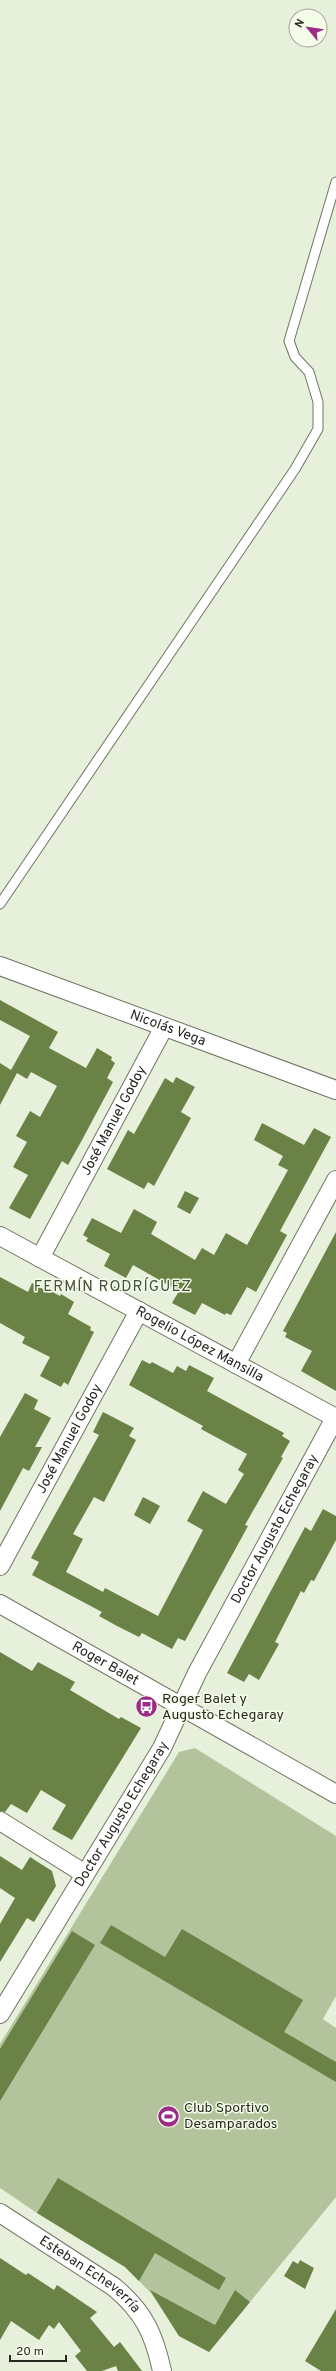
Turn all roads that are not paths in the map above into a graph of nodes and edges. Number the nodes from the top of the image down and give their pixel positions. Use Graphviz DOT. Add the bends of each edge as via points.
graph roads {
  1 [pos="336,182"];
  2 [pos="0,904"];
  3 [pos="0,966"];
  4 [pos="164,1027"];
  5 [pos="336,1090"];
  6 [pos="336,1180"];
  7 [pos="0,1236"];
  8 [pos="40,1258"];
  9 [pos="139,1311"];
  10 [pos="236,1364"];
  11 [pos="336,1418"];
  12 [pos="0,1566"];
  13 [pos="0,1604"];
  14 [pos="181,1706"];
  15 [pos="336,1794"];
  16 [pos="0,1821"];
  17 [pos="85,1874"];
  18 [pos="0,2014"];
  19 [pos="0,2213"];
  20 [pos="162,2371"];
  1 -- 2 [label="lane" via="289,341 295,357 309,372 318,402 318,429 268,509"];
  3 -- 4 [label="street, Nicolás Vega"];
  4 -- 5 [label="street, Nicolás Vega"];
  4 -- 8 [label="street, José Manuel Godoy"];
  6 -- 10 [label="street"];
  7 -- 8 [label="street, Rogelio López Mansilla"];
  8 -- 9 [label="street, Rogelio López Mansilla"];
  9 -- 10 [label="street, Rogelio López Mansilla"];
  9 -- 12 [label="street, José Manuel Godoy"];
  10 -- 11 [label="street, Rogelio López Mansilla"];
  11 -- 14 [label="street, Doctor Augusto Echegaray"];
  13 -- 14 [label="street, Roger Balet"];
  14 -- 15 [label="street, Roger Balet"];
  14 -- 17 [label="street, Doctor Augusto Echegaray" via="162,1748"];
  16 -- 17 [label="street"];
  17 -- 18 [label="street, Doctor Augusto Echegaray"];
  19 -- 20 [label="street, Esteban Echeverría" via="128,2298 148,2324"];
}
